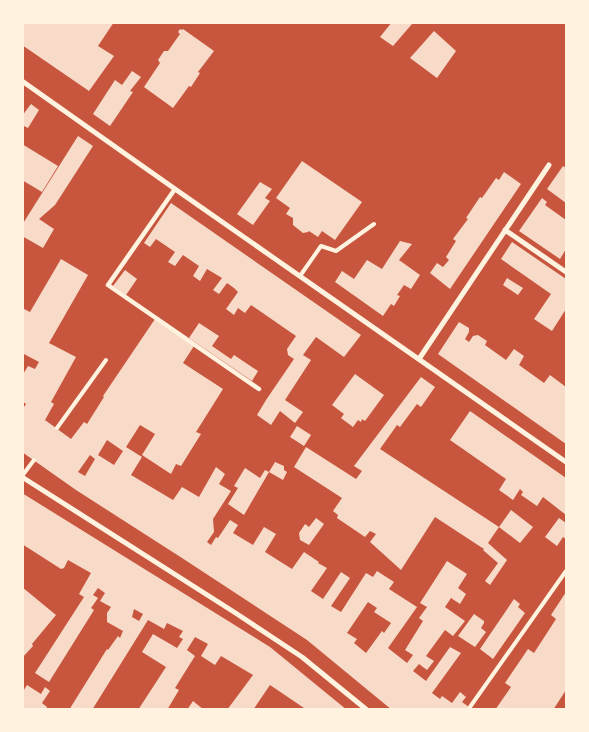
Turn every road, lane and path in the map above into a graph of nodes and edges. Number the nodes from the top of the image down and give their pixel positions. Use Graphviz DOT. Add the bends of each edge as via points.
graph roads {
  1 [pos="22,81"];
  2 [pos="549,164"];
  3 [pos="174,189"];
  4 [pos="374,224"];
  5 [pos="505,230"];
  6 [pos="566,272"];
  7 [pos="300,276"];
  8 [pos="419,359"];
  9 [pos="106,360"];
  10 [pos="259,389"];
  11 [pos="57,428"];
  12 [pos="34,460"];
  13 [pos="566,462"];
  14 [pos="22,477"];
  15 [pos="566,571"];
  16 [pos="470,708"];
  17 [pos="367,710"];
  1 -- 3 [label="street"];
  2 -- 5 [label="street"];
  3 -- 7 [label="street"];
  3 -- 10 [label="street" via="108,285"];
  4 -- 7 [label="lane" via="336,251 321,246"];
  5 -- 6 [label="street"];
  5 -- 8 [label="street"];
  7 -- 8 [label="street"];
  8 -- 13 [label="street"];
  9 -- 11 [label="lane"];
  12 -- 14 [label="lane"];
  14 -- 17 [label="street" via="302,657"];
  15 -- 16 [label="lane"];
}
